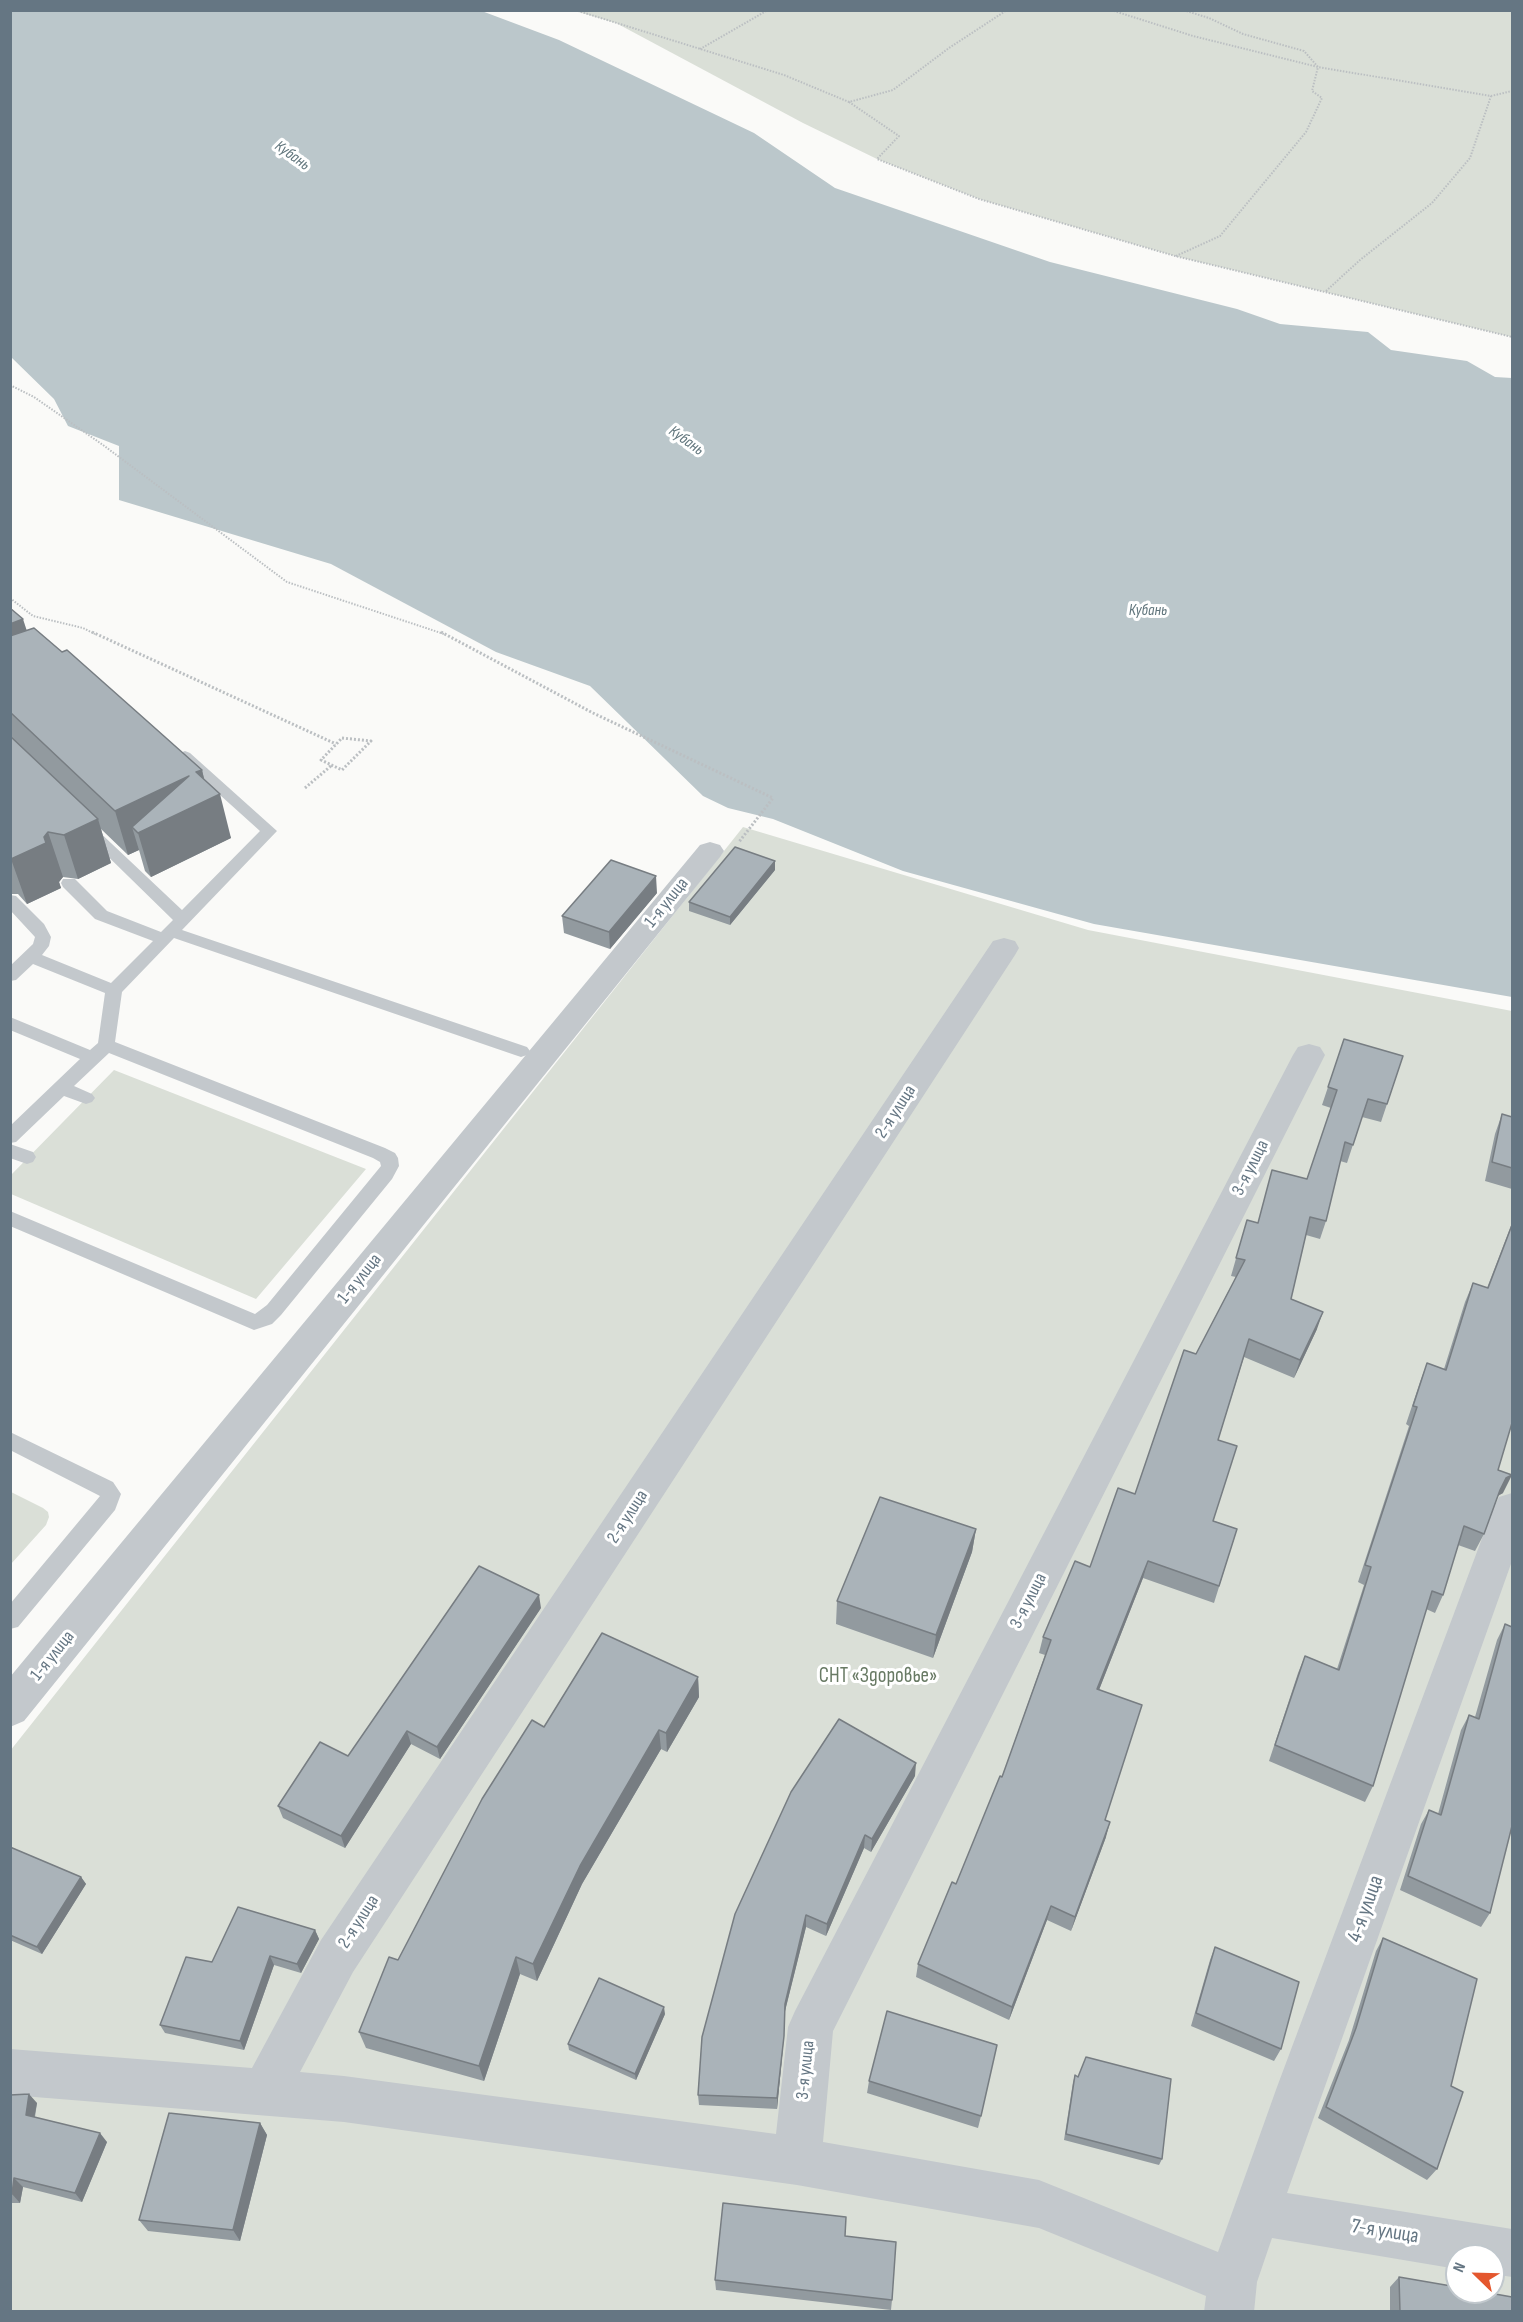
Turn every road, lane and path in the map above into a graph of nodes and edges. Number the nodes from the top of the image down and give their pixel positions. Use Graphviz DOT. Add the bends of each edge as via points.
graph roads {
  1 [pos="575,10"];
  2 [pos="768,10"];
  3 [pos="1007,10"];
  4 [pos="1111,10"];
  5 [pos="1183,10"];
  6 [pos="700,49"];
  7 [pos="1318,67"];
  8 [pos="1512,92"];
  9 [pos="1491,96"];
  10 [pos="849,102"];
  11 [pos="1175,256"];
  12 [pos="1326,291"];
  13 [pos="1512,337"];
  14 [pos="10,385"];
  15 [pos="10,598"];
  16 [pos="336,744"];
  17 [pos="175,747"];
  18 [pos="332,765"];
  19 [pos="305,788"];
  20 [pos="80,820"];
  21 [pos="723,848"];
  22 [pos="69,883"];
  23 [pos="10,900"];
  24 [pos="173,930"];
  25 [pos="1004,948"];
  26 [pos="31,957"];
  27 [pos="10,976"];
  28 [pos="114,990"];
  29 [pos="10,1023"];
  30 [pos="99,1052"];
  31 [pos="520,1052"];
  32 [pos="1309,1055"];
  33 [pos="61,1088"];
  34 [pos="86,1098"];
  35 [pos="10,1137"];
  36 [pos="10,1218"];
  37 [pos="10,1440"];
  38 [pos="1512,1509"];
  39 [pos="10,1620"];
  40 [pos="10,1708"];
  41 [pos="10,2072"];
  42 [pos="264,2094"];
  43 [pos="797,2162"];
  44 [pos="1258,2212"];
  45 [pos="1512,2253"];
  46 [pos="1230,2297"];
  1 -- 6 [label="path"];
  2 -- 6 [label="path"];
  3 -- 10 [label="path" via="893,90"];
  4 -- 7 [label="path" via="1193,36"];
  5 -- 7 [label="path" via="1243,34 1304,51"];
  6 -- 10 [label="path" via="784,75"];
  7 -- 9 [label="path"];
  7 -- 11 [label="path" via="1312,91 1322,98 1306,132 1220,236"];
  8 -- 9 [label="path"];
  9 -- 12 [label="path" via="1470,158 1432,203"];
  10 -- 11 [label="path" via="899,136 877,159 979,200"];
  11 -- 12 [label="path"];
  12 -- 13 [label="path"];
  14 -- 21 [label="path" via="103,445 287,582 439,631 593,713 773,798"];
  15 -- 16 [label="path" via="33,616 83,628"];
  16 -- 18 [label="path" via="321,760"];
  16 -- 18 [label="path" via="342,738 371,741 342,770"];
  17 -- 24 [label="lane" via="270,831"];
  18 -- 19 [label="path"];
  20 -- 24 [label="lane"];
  21 -- 40 [label="street, 1-я улица"];
  22 -- 24 [label="lane" via="101,915"];
  23 -- 26 [label="lane" via="43,937"];
  24 -- 28 [label="lane"];
  24 -- 31 [label="lane"];
  25 -- 42 [label="street, 2-я улица" via="337,1956"];
  26 -- 27 [label="lane"];
  26 -- 28 [label="lane"];
  28 -- 30 [label="lane"];
  29 -- 30 [label="lane"];
  30 -- 33 [label="lane"];
  30 -- 36 [label="lane" via="379,1153 388,1158 390,1166 274,1310 265,1319 254,1322"];
  32 -- 43 [label="street, 3-я улица" via="811,2027"];
  33 -- 34 [label="lane"];
  33 -- 35 [label="lane"];
  37 -- 39 [label="lane" via="111,1494 108,1504"];
  38 -- 44 [label="street, 4-я улица"];
  41 -- 42 [label="street"];
  42 -- 43 [label="street" via="344,2099"];
  43 -- 46 [label="street" via="1039,2204"];
  44 -- 45 [label="street, 7-я улица"];
  44 -- 46 [label="street, 4-я улица"];
}
